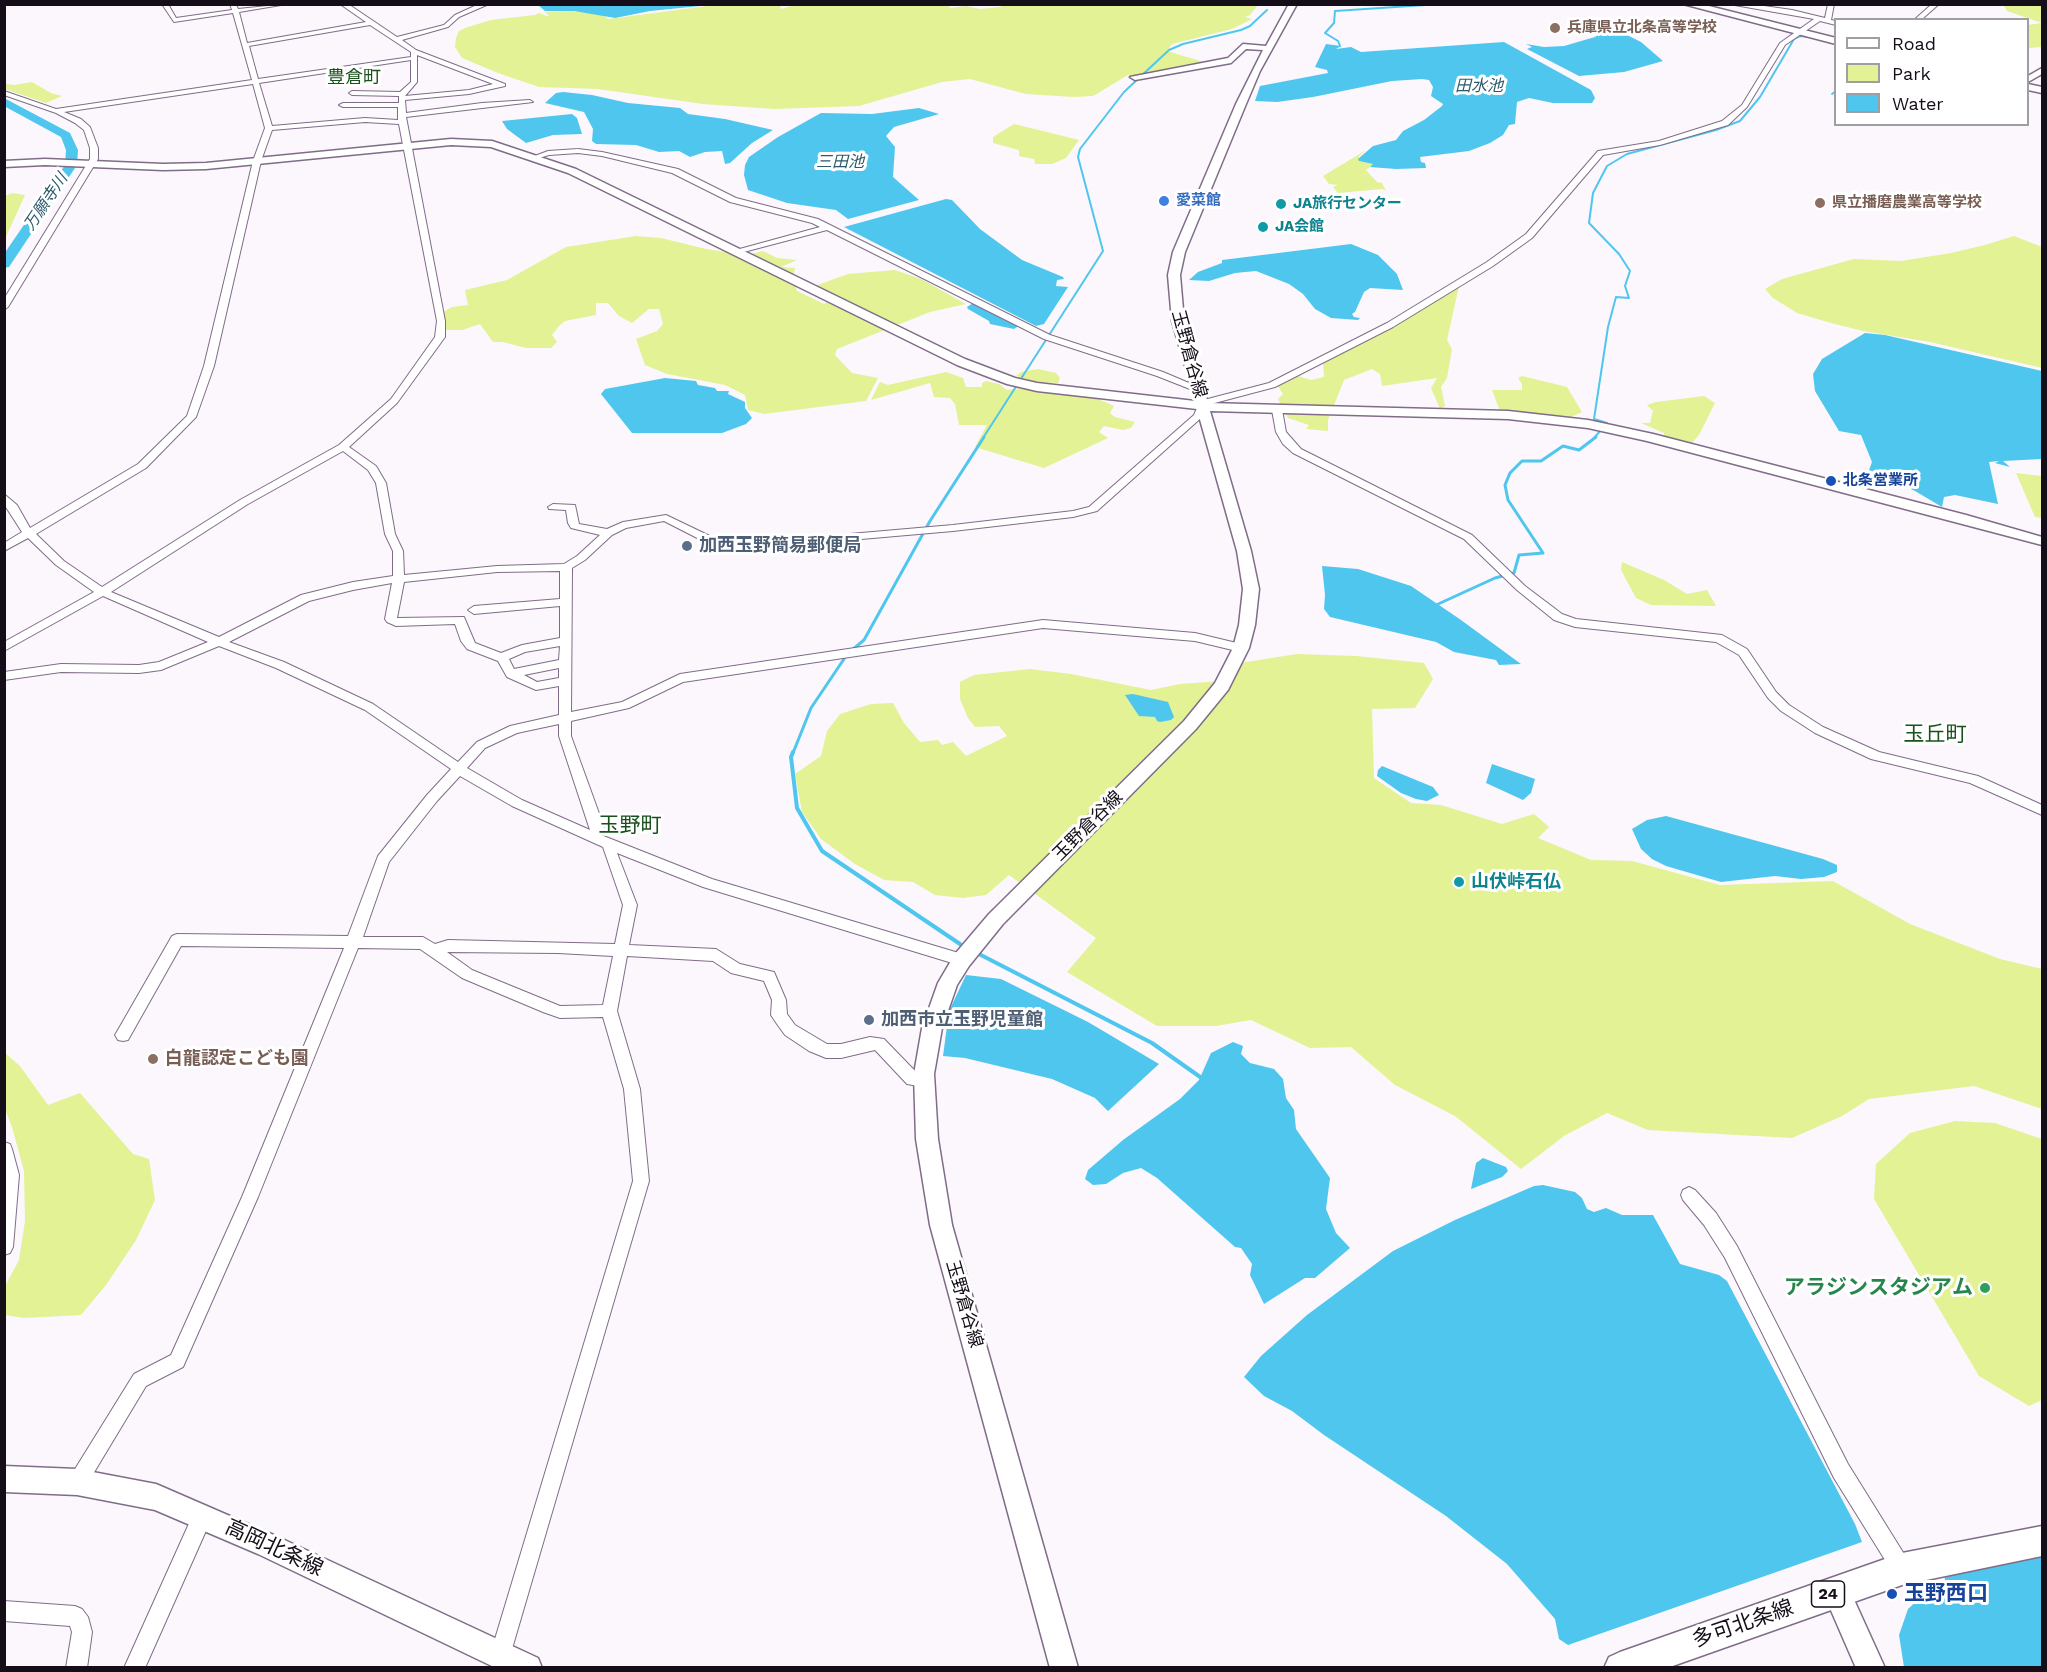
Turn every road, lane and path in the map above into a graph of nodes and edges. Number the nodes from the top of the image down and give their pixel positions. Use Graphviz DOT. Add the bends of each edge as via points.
graph roads {
  1 [pos="165,4"];
  2 [pos="284,4"];
  3 [pos="343,4"];
  4 [pos="486,4"];
  5 [pos="1293,4"];
  6 [pos="1687,4"];
  7 [pos="1732,4"];
  8 [pos="1776,4"];
  9 [pos="1831,4"];
  10 [pos="1936,4"];
  11 [pos="234,8"];
  12 [pos="1792,12"];
  13 [pos="1919,18"];
  14 [pos="1824,20"];
  15 [pos="1834,22"];
  16 [pos="370,23"];
  17 [pos="1798,32"];
  18 [pos="398,39"];
  19 [pos="1834,41"];
  20 [pos="246,45"];
  21 [pos="1264,48"];
  22 [pos="414,54"];
  23 [pos="2043,70"];
  24 [pos="1135,77"];
  25 [pos="2029,78"];
  26 [pos="256,80"];
  27 [pos="364,86"];
  28 [pos="4,93"];
  29 [pos="352,93"];
  30 [pos="530,102"];
  31 [pos="343,105"];
  32 [pos="403,107"];
  33 [pos="56,111"];
  34 [pos="348,121"];
  35 [pos="269,128"];
  36 [pos="407,146"];
  37 [pos="536,157"];
  38 [pos="257,161"];
  39 [pos="89,163"];
  40 [pos="4,164"];
  41 [pos="830,227"];
  42 [pos="739,252"];
  43 [pos="4,307"];
  44 [pos="1202,400"];
  45 [pos="1277,410"];
  46 [pos="343,447"];
  47 [pos="4,497"];
  48 [pos="553,507"];
  49 [pos="29,532"];
  50 [pos="608,533"];
  51 [pos="2043,541"];
  52 [pos="4,548"];
  53 [pos="566,567"];
  54 [pos="399,579"];
  55 [pos="102,592"];
  56 [pos="565,602"];
  57 [pos="474,610"];
  58 [pos="564,641"];
  59 [pos="219,642"];
  60 [pos="4,647"];
  61 [pos="1241,648"];
  62 [pos="501,658"];
  63 [pos="564,663"];
  64 [pos="512,674"];
  65 [pos="4,676"];
  66 [pos="564,681"];
  67 [pos="566,717"];
  68 [pos="459,770"];
  69 [pos="2043,810"];
  70 [pos="592,836"];
  71 [pos="610,845"];
  72 [pos="353,942"];
  73 [pos="435,950"];
  74 [pos="623,950"];
  75 [pos="962,960"];
  76 [pos="609,1011"];
  77 [pos="123,1035"];
  78 [pos="924,1080"];
  79 [pos="4,1149"];
  80 [pos="1689,1195"];
  81 [pos="4,1247"];
  82 [pos="5,1479"];
  83 [pos="77,1482"];
  84 [pos="203,1515"];
  85 [pos="2043,1541"];
  86 [pos="1902,1569"];
  87 [pos="1836,1592"];
  88 [pos="4,1611"];
  89 [pos="498,1660"];
  90 [pos="76,1668"];
  91 [pos="134,1668"];
  92 [pos="528,1668"];
  93 [pos="1064,1668"];
  94 [pos="1620,1668"];
  95 [pos="1871,1668"];
  1 -- 11 [label="street" via="174,20"];
  2 -- 11 [label="street"];
  3 -- 16 [label="street"];
  4 -- 18 [label="street" via="457,16 446,26"];
  5 -- 44 [label="main road, 玉野倉谷線" via="1245,96 1175,264 1178,321"];
  6 -- 17 [label="main road"];
  7 -- 12 [label="street"];
  8 -- 12 [label="street"];
  9 -- 14 [label="street"];
  10 -- 13 [label="street"];
  11 -- 20 [label="street"];
  12 -- 14 [label="street"];
  14 -- 15 [label="street"];
  14 -- 17 [label="street"];
  16 -- 18 [label="street"];
  16 -- 20 [label="street"];
  17 -- 19 [label="main road"];
  17 -- 44 [label="street" via="1782,44 1745,106 1725,123 1660,143 1601,153 1529,236 1490,264 1390,325 1272,385"];
  18 -- 22 [label="street"];
  20 -- 26 [label="street"];
  21 -- 24 [label="main road" via="1243,47 1231,60"];
  22 -- 26 [label="street"];
  22 -- 32 [label="street" via="414,82"];
  22 -- 32 [label="street" via="503,85"];
  23 -- 25 [label="main road"];
  26 -- 33 [label="street"];
  26 -- 35 [label="street"];
  27 -- 29 [label="street"];
  28 -- 33 [label="street"];
  29 -- 31 [label="street"];
  29 -- 32 [label="street"];
  30 -- 32 [label="street"];
  31 -- 32 [label="street"];
  31 -- 34 [label="street"];
  32 -- 34 [label="street"];
  32 -- 36 [label="street"];
  33 -- 39 [label="street" via="87,129 94,148 94,159"];
  34 -- 35 [label="street"];
  35 -- 38 [label="street"];
  36 -- 37 [label="main road" via="474,141"];
  36 -- 38 [label="main road"];
  36 -- 46 [label="street" via="442,332 394,401"];
  37 -- 41 [label="street" via="591,151 675,171 733,200"];
  37 -- 42 [label="main road"];
  38 -- 39 [label="main road" via="163,167"];
  38 -- 49 [label="street" via="209,366 191,417 141,465"];
  39 -- 40 [label="main road"];
  39 -- 43 [label="street"];
  41 -- 42 [label="street"];
  41 -- 44 [label="street" via="1028,328"];
  42 -- 44 [label="main road" via="961,362 1011,381 1091,394"];
  44 -- 45 [label="main road"];
  44 -- 50 [label="street" via="1198,416 1103,502 1073,514 758,545 713,542 666,518 623,525"];
  44 -- 61 [label="main road, 玉野倉谷線" via="1240,532 1251,589"];
  45 -- 51 [label="main road" via="1498,414 1587,424"];
  45 -- 69 [label="street" via="1281,432 1298,451 1455,529 1558,617 1575,623 1718,638 1743,652 1785,708 1819,730 1876,756 1972,779"];
  46 -- 54 [label="street" via="372,468 381,483 390,534 398,551"];
  46 -- 55 [label="street" via="244,502"];
  47 -- 49 [label="street"];
  48 -- 50 [label="street" via="571,507 575,526"];
  49 -- 52 [label="street"];
  49 -- 55 [label="street" via="60,563"];
  50 -- 53 [label="street"];
  53 -- 54 [label="street"];
  53 -- 56 [label="street"];
  54 -- 59 [label="street" via="305,598"];
  54 -- 62 [label="street" via="391,619 460,620 471,646"];
  55 -- 59 [label="street"];
  55 -- 60 [label="street"];
  56 -- 57 [label="street"];
  56 -- 58 [label="street"];
  58 -- 62 [label="street" via="522,649"];
  58 -- 63 [label="street"];
  59 -- 65 [label="street" via="150,668 62,668"];
  59 -- 68 [label="street" via="280,665 369,707"];
  61 -- 67 [label="street" via="1195,637 1043,624 681,678 625,705"];
  61 -- 75 [label="main road, 玉野倉谷線" via="1222,686 1199,715 996,920"];
  62 -- 64 [label="street"];
  63 -- 64 [label="street"];
  63 -- 66 [label="street"];
  64 -- 66 [label="street" via="536,686"];
  66 -- 67 [label="street"];
  67 -- 68 [label="street" via="495,737 481,745"];
  67 -- 70 [label="street" via="566,742 598,830"];
  68 -- 70 [label="street" via="517,803"];
  68 -- 72 [label="street" via="383,860"];
  70 -- 71 [label="street"];
  71 -- 74 [label="street" via="630,905"];
  71 -- 75 [label="street" via="757,899"];
  72 -- 73 [label="street" via="423,943"];
  72 -- 77 [label="street" via="177,940"];
  72 -- 83 [label="street" via="250,1197 177,1361 141,1380"];
  73 -- 74 [label="street" via="440,946 488,945"];
  73 -- 76 [label="street" via="467,974 548,1008 560,1012"];
  74 -- 76 [label="street"];
  74 -- 78 [label="street" via="716,955 736,969 769,976 779,1000 779,1016 792,1031 826,1052 879,1044 913,1079"];
  75 -- 78 [label="main road, 玉野倉谷線" via="948,983 932,1028"];
  76 -- 89 [label="street" via="632,1089 640,1181"];
  78 -- 93 [label="main road, 玉野倉谷線" via="927,1139 941,1224"];
  79 -- 81 [label="street" via="11,1175"];
  80 -- 86 [label="street" via="1731,1252 1841,1471"];
  82 -- 83 [label="main road, 高岡北条線"];
  83 -- 84 [label="main road, 高岡北条線" via="156,1497"];
  84 -- 89 [label="main road, 高岡北条線"];
  84 -- 91 [label="street"];
  85 -- 86 [label="main road, 多可北条線 / 24"];
  86 -- 87 [label="main road, 多可北条線 / 24"];
  87 -- 94 [label="main road, 多可北条線 / 24"];
  87 -- 95 [label="main road"];
  88 -- 90 [label="street" via="75,1616 82,1632"];
  89 -- 92 [label="main road, 高岡北条線"];
}
